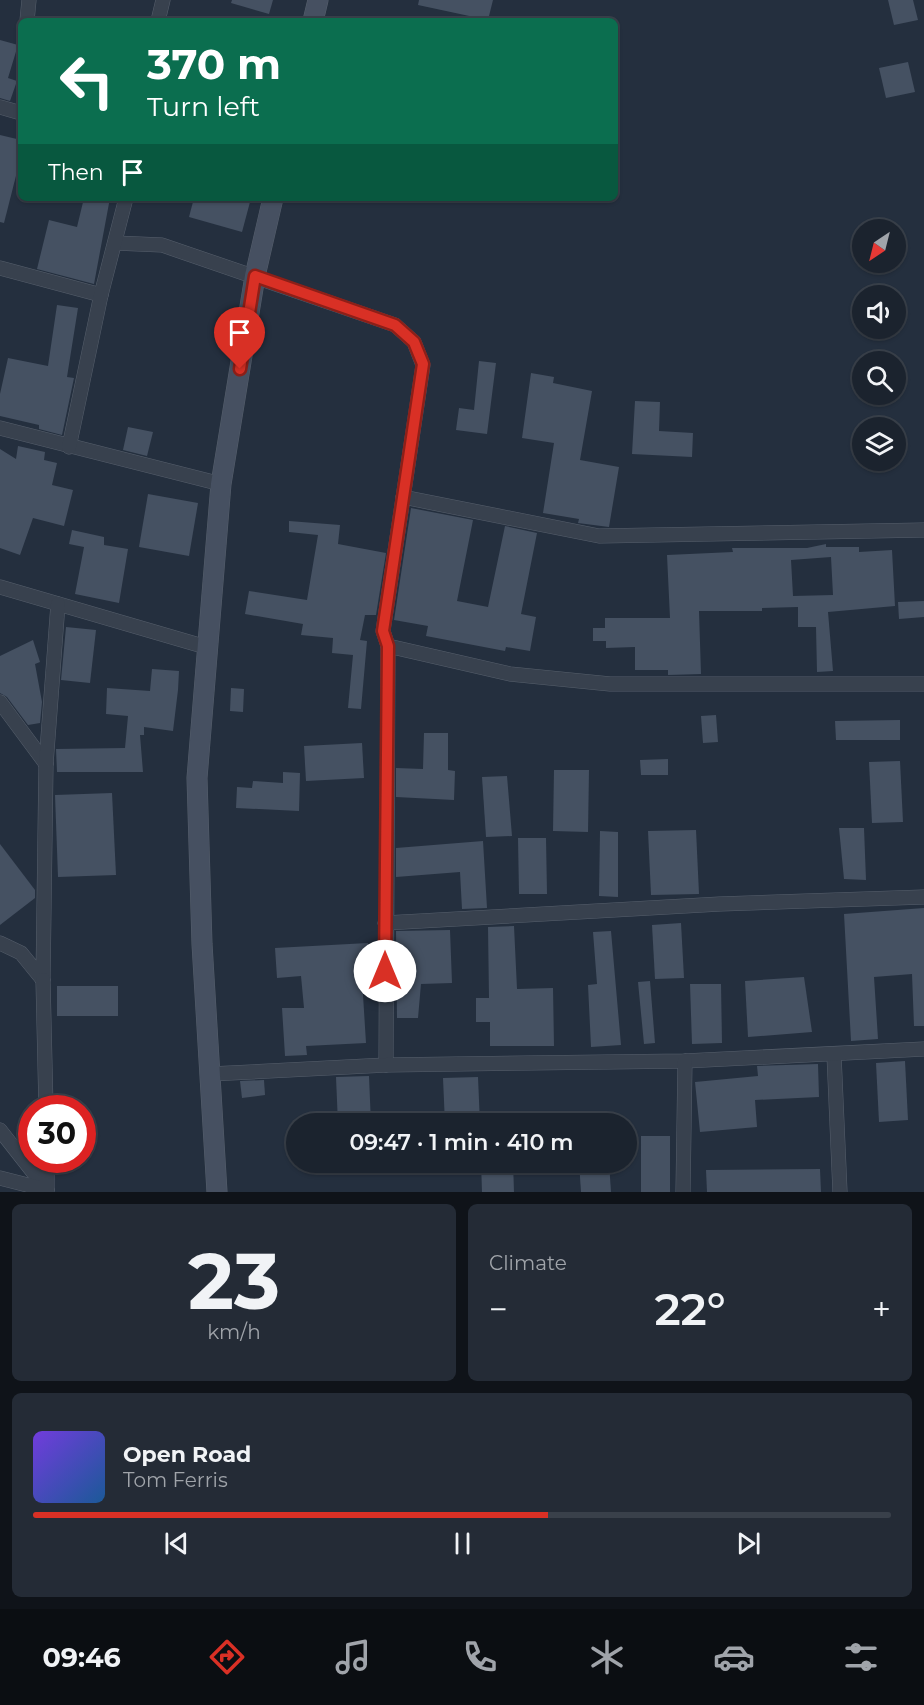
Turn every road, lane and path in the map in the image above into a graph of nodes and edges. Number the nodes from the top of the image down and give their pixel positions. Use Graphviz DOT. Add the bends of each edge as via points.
graph roads {
  1 [pos="30,0"];
  2 [pos="163,0"];
  3 [pos="318,0"];
  4 [pos="27,18"];
  5 [pos="159,18"];
  6 [pos="314,18"];
  7 [pos="0,107"];
  8 [pos="18,112"];
  9 [pos="125,201"];
  10 [pos="272,201"];
  11 [pos="115,243"];
  12 [pos="0,268"];
  13 [pos="255,276"];
  14 [pos="100,295"];
  15 [pos="0,428"];
  16 [pos="69,447"];
  17 [pos="221,484"];
  18 [pos="403,497"];
  19 [pos="924,530"];
  20 [pos="0,587"];
  21 [pos="58,604"];
  22 [pos="388,646"];
  23 [pos="206,647"];
  24 [pos="924,684"];
  25 [pos="0,702"];
  26 [pos="46,764"];
  27 [pos="924,897"];
  28 [pos="385,923"];
  29 [pos="0,943"];
  30 [pos="43,980"];
  31 [pos="924,1049"];
  32 [pos="834,1055"];
  33 [pos="685,1061"];
  34 [pos="386,1065"];
  35 [pos="210,1074"];
  36 [pos="46,1095"];
  37 [pos="0,1130"];
  38 [pos="46,1173"];
  39 [pos="0,1178"];
  40 [pos="47,1191"];
  41 [pos="217,1192"];
  42 [pos="683,1192"];
  43 [pos="840,1192"];
  1 -- 4 [label="street"];
  2 -- 5 [label="street"];
  3 -- 6 [label="main road"];
  7 -- 8 [label="street"];
  9 -- 11 [label="street"];
  10 -- 13 [label="main road"];
  11 -- 13 [label="street" via="162,245"];
  11 -- 14 [label="street"];
  12 -- 14 [label="street"];
  13 -- 17 [label="main road"];
  13 -- 18 [label="street" via="395,325 414,342 423,364"];
  14 -- 16 [label="street"];
  15 -- 16 [label="street"];
  16 -- 17 [label="street"];
  17 -- 23 [label="main road"];
  18 -- 19 [label="street" via="599,536"];
  18 -- 22 [label="street" via="383,631"];
  20 -- 21 [label="street"];
  21 -- 23 [label="street"];
  21 -- 26 [label="street"];
  22 -- 24 [label="street" via="510,674 610,684"];
  22 -- 28 [label="street"];
  23 -- 35 [label="main road" via="197,778"];
  25 -- 26 [label="street"];
  26 -- 30 [label="street"];
  27 -- 28 [label="street"];
  28 -- 34 [label="street"];
  29 -- 30 [label="street" via="21,953"];
  30 -- 36 [label="street"];
  31 -- 32 [label="street"];
  32 -- 33 [label="street"];
  32 -- 43 [label="street"];
  33 -- 34 [label="street"];
  33 -- 42 [label="street"];
  34 -- 35 [label="street"];
  35 -- 41 [label="main road"];
  37 -- 40 [label="street"];
  38 -- 40 [label="street"];
  39 -- 40 [label="street"];
}
